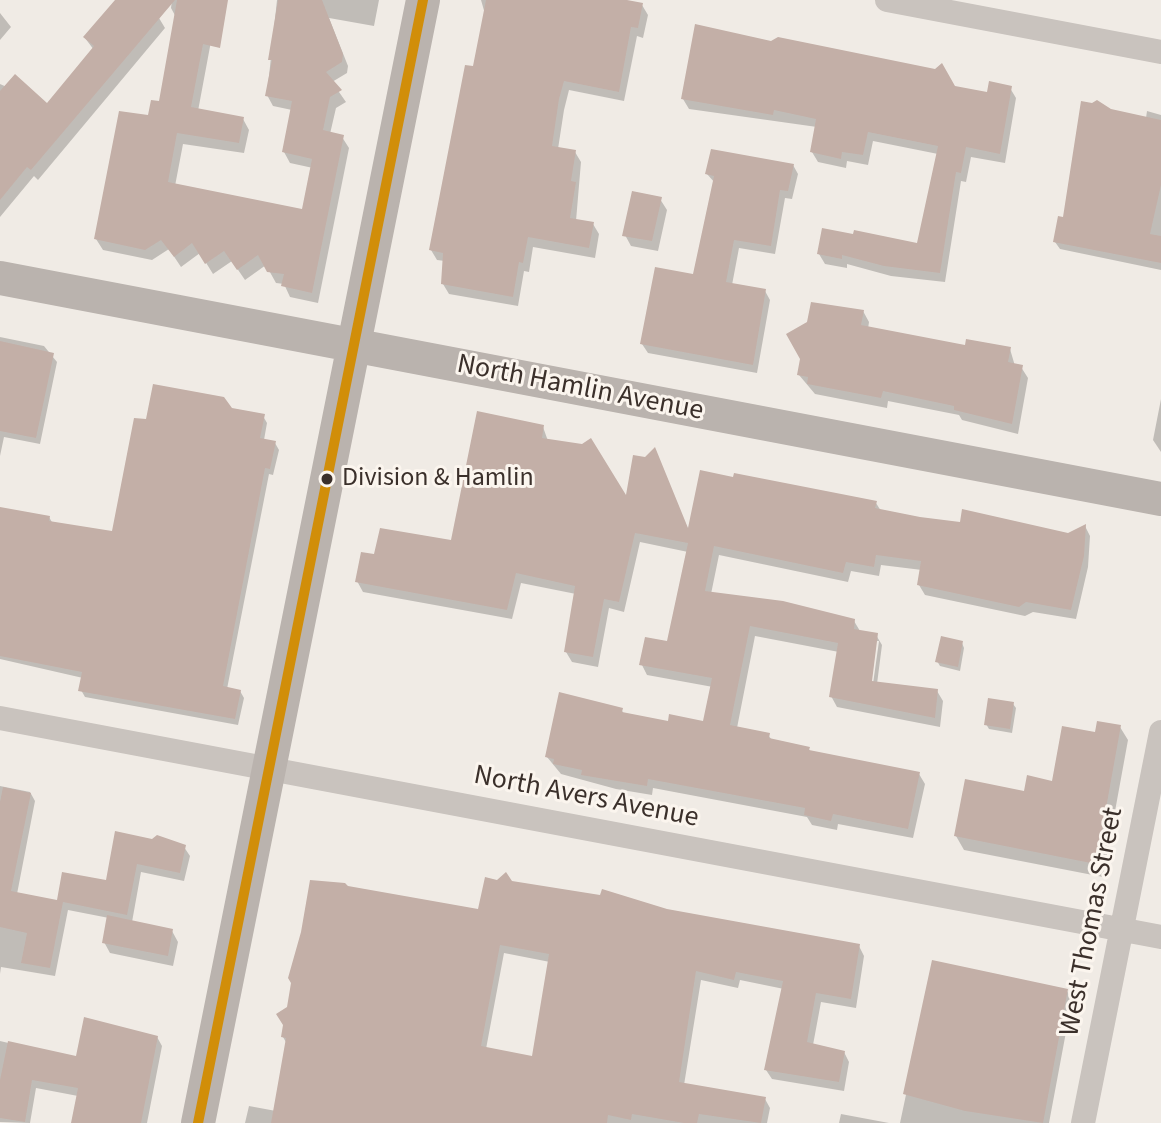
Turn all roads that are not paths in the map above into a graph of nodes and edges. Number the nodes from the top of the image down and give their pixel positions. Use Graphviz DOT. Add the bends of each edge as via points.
graph roads {
  1 [pos="423,0"];
  2 [pos="887,0"];
  3 [pos="1161,52"];
  4 [pos="0,278"];
  5 [pos="354,346"];
  6 [pos="1161,499"];
  7 [pos="0,718"];
  8 [pos="1161,732"];
  9 [pos="269,768"];
  10 [pos="1122,930"];
  11 [pos="1161,937"];
  12 [pos="198,1123"];
  13 [pos="1083,1123"];
  1 -- 5 [label="street"];
  2 -- 3 [label="street"];
  4 -- 5 [label="street, North Hamlin Avenue"];
  5 -- 6 [label="street, North Hamlin Avenue"];
  5 -- 9 [label="street"];
  7 -- 9 [label="street, North Avers Avenue"];
  8 -- 10 [label="street, West Thomas Street"];
  9 -- 10 [label="street, North Avers Avenue"];
  9 -- 12 [label="street"];
  10 -- 11 [label="street, North Avers Avenue"];
  10 -- 13 [label="street, West Thomas Street"];
}
